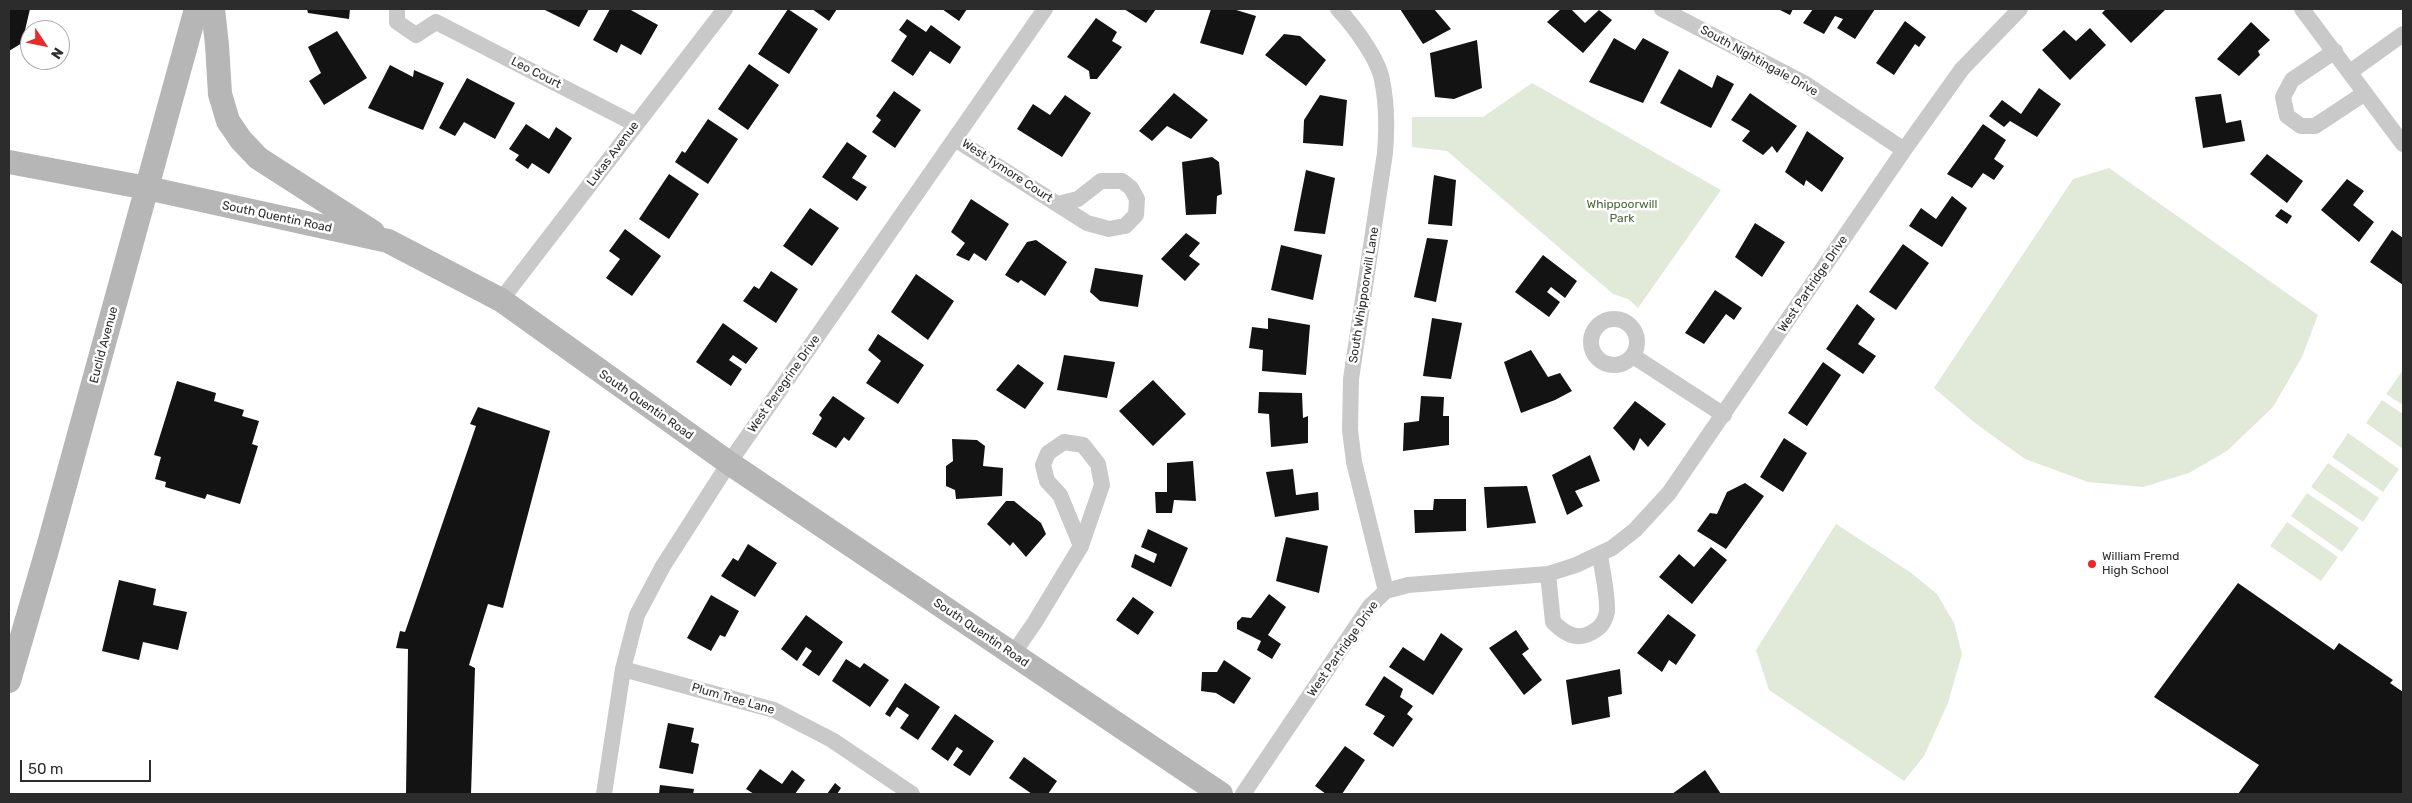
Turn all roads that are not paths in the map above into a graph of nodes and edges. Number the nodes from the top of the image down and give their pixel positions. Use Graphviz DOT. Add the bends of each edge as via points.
graph roads {
  1 [pos="196,9"];
  2 [pos="213,9"];
  3 [pos="397,9"];
  4 [pos="725,9"];
  5 [pos="1045,9"];
  6 [pos="1338,9"];
  7 [pos="1662,9"];
  8 [pos="2020,9"];
  9 [pos="2302,9"];
  10 [pos="436,16"];
  11 [pos="2403,34"];
  12 [pos="2335,51"];
  13 [pos="2350,72"];
  14 [pos="2365,93"];
  15 [pos="635,124"];
  16 [pos="955,139"];
  17 [pos="2403,144"];
  18 [pos="1904,150"];
  19 [pos="9,162"];
  20 [pos="147,188"];
  21 [pos="1058,204"];
  22 [pos="388,241"];
  23 [pos="501,300"];
  24 [pos="1633,356"];
  25 [pos="1724,415"];
  26 [pos="728,463"];
  27 [pos="1081,546"];
  28 [pos="1600,554"];
  29 [pos="1548,574"];
  30 [pos="1386,591"];
  31 [pos="1013,654"];
  32 [pos="623,670"];
  33 [pos="9,681"];
  34 [pos="604,794"];
  35 [pos="912,794"];
  36 [pos="1221,794"];
  37 [pos="1243,794"];
  1 -- 20 [label="main road, Euclid Avenue"];
  2 -- 22 [label="main road" via="220,94 228,120 241,140 264,162"];
  3 -- 10 [label="street, Leo Court" via="397,22 416,34"];
  4 -- 15 [label="street, Lukas Avenue"];
  5 -- 16 [label="street, West Peregrine Drive"];
  6 -- 30 [label="street, South Whippoorwill Lane" via="1356,29 1382,78 1387,129 1351,379 1350,413 1354,462"];
  7 -- 18 [label="street, South Nightingale Drive" via="1804,83"];
  8 -- 18 [label="street, West Partridge Drive" via="1962,69"];
  9 -- 12 [label="street"];
  10 -- 15 [label="street, Leo Court"];
  11 -- 13 [label="street"];
  12 -- 13 [label="street"];
  12 -- 14 [label="street" via="2292,80 2283,97 2287,116 2301,126 2316,126"];
  13 -- 14 [label="street"];
  14 -- 17 [label="street"];
  15 -- 23 [label="street, Lukas Avenue"];
  16 -- 21 [label="street, West Tymore Court"];
  16 -- 26 [label="street, West Peregrine Drive"];
  18 -- 25 [label="street, West Partridge Drive"];
  19 -- 20 [label="main road, South Quentin Road"];
  20 -- 22 [label="main road, South Quentin Road"];
  20 -- 33 [label="main road, Euclid Avenue"];
  22 -- 23 [label="main road, South Quentin Road"];
  23 -- 26 [label="main road, South Quentin Road"];
  24 -- 25 [label="street"];
  25 -- 28 [label="street, West Partridge Drive" via="1651,514 1635,530"];
  26 -- 31 [label="main road, South Quentin Road"];
  26 -- 32 [label="street, West Peregrine Drive" via="663,566 637,615"];
  27 -- 27 [label="street" via="1102,485 1098,464 1083,445 1064,442 1048,453 1043,465 1048,481 1060,495"];
  27 -- 31 [label="street"];
  28 -- 29 [label="street, West Partridge Drive"];
  28 -- 29 [label="street" via="1607,614 1600,627 1588,636 1562,631 1553,622"];
  29 -- 30 [label="street, West Partridge Drive" via="1408,584"];
  30 -- 37 [label="street, West Partridge Drive" via="1370,606"];
  31 -- 36 [label="main road, South Quentin Road"];
  32 -- 34 [label="street, West Peregrine Drive"];
  32 -- 35 [label="street, Plum Tree Lane" via="774,710 832,740"];
}
